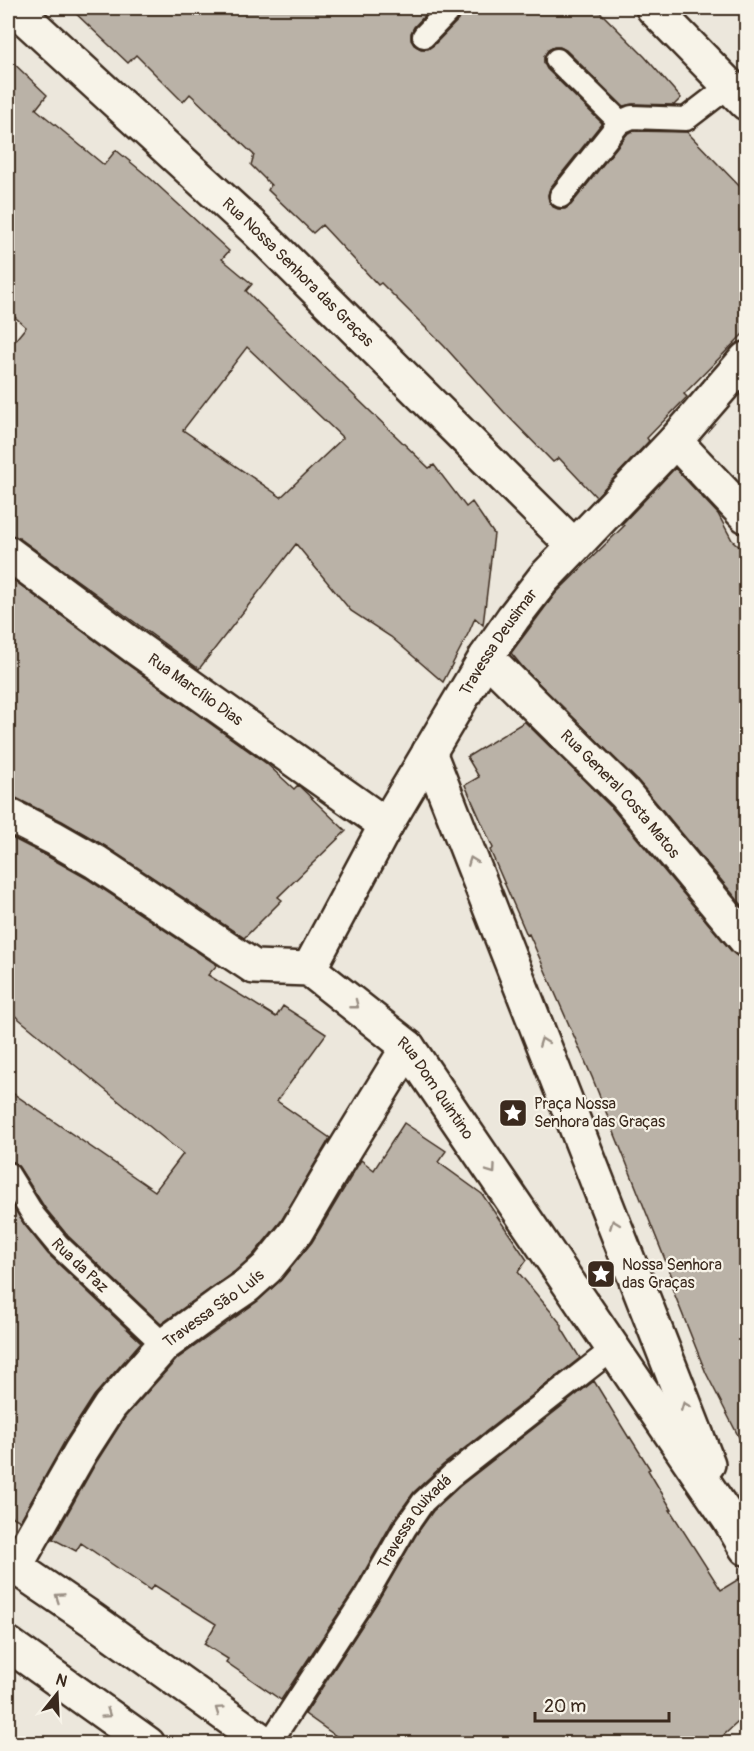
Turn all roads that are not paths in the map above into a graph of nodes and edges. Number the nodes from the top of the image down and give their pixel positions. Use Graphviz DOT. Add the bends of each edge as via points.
graph roads {
  1 [pos="14,8"];
  2 [pos="451,8"];
  3 [pos="653,8"];
  4 [pos="424,36"];
  5 [pos="557,60"];
  6 [pos="738,94"];
  7 [pos="620,122"];
  8 [pos="561,196"];
  9 [pos="747,359"];
  10 [pos="675,441"];
  11 [pos="747,516"];
  12 [pos="574,546"];
  13 [pos="8,553"];
  14 [pos="486,657"];
  15 [pos="429,752"];
  16 [pos="8,815"];
  17 [pos="386,825"];
  18 [pos="747,940"];
  19 [pos="309,969"];
  20 [pos="408,1047"];
  21 [pos="8,1174"];
  22 [pos="164,1345"];
  23 [pos="613,1349"];
  24 [pos="729,1519"];
  25 [pos="747,1548"];
  26 [pos="11,1565"];
  27 [pos="8,1644"];
  28 [pos="148,1743"];
  29 [pos="268,1743"];
  1 -- 12 [label="street, Rua Nossa Senhora das Graças" via="255,229"];
  2 -- 4 [label="lane"];
  3 -- 6 [label="street"];
  5 -- 7 [label="lane"];
  6 -- 7 [label="lane" via="686,120 632,117"];
  7 -- 8 [label="lane"];
  9 -- 10 [label="street, Travessa Deusimar"];
  10 -- 11 [label="street"];
  10 -- 12 [label="street, Travessa Deusimar"];
  12 -- 14 [label="street, Travessa Deusimar" via="532,592"];
  13 -- 17 [label="street, Rua Marcílio Dias"];
  14 -- 15 [label="street, Travessa Deusimar"];
  14 -- 18 [label="street, Rua General Costa Matos" via="625,794"];
  15 -- 17 [label="street, Travessa Deusimar"];
  24 -- 15 [label="street, Rua Dom Quintino, one-way"];
  16 -- 19 [label="street" via="96,862 254,967"];
  17 -- 19 [label="street, Travessa Deusimar"];
  19 -- 20 [label="street, Rua Dom Quintino, one-way"];
  20 -- 22 [label="street, Travessa São Luís" via="296,1232 267,1268"];
  20 -- 23 [label="street, Rua Dom Quintino, one-way"];
  21 -- 22 [label="lane, Rua da Paz" via="58,1245"];
  22 -- 26 [label="street, Travessa São Luís" via="110,1406"];
  23 -- 24 [label="street, Rua Dom Quintino"];
  23 -- 29 [label="lane, Travessa Quixadá" via="423,1502"];
  24 -- 25 [label="street, Rua Dom Quintino"];
  29 -- 26 [label="street, one-way"];
  27 -- 28 [label="street, one-way"];
}
